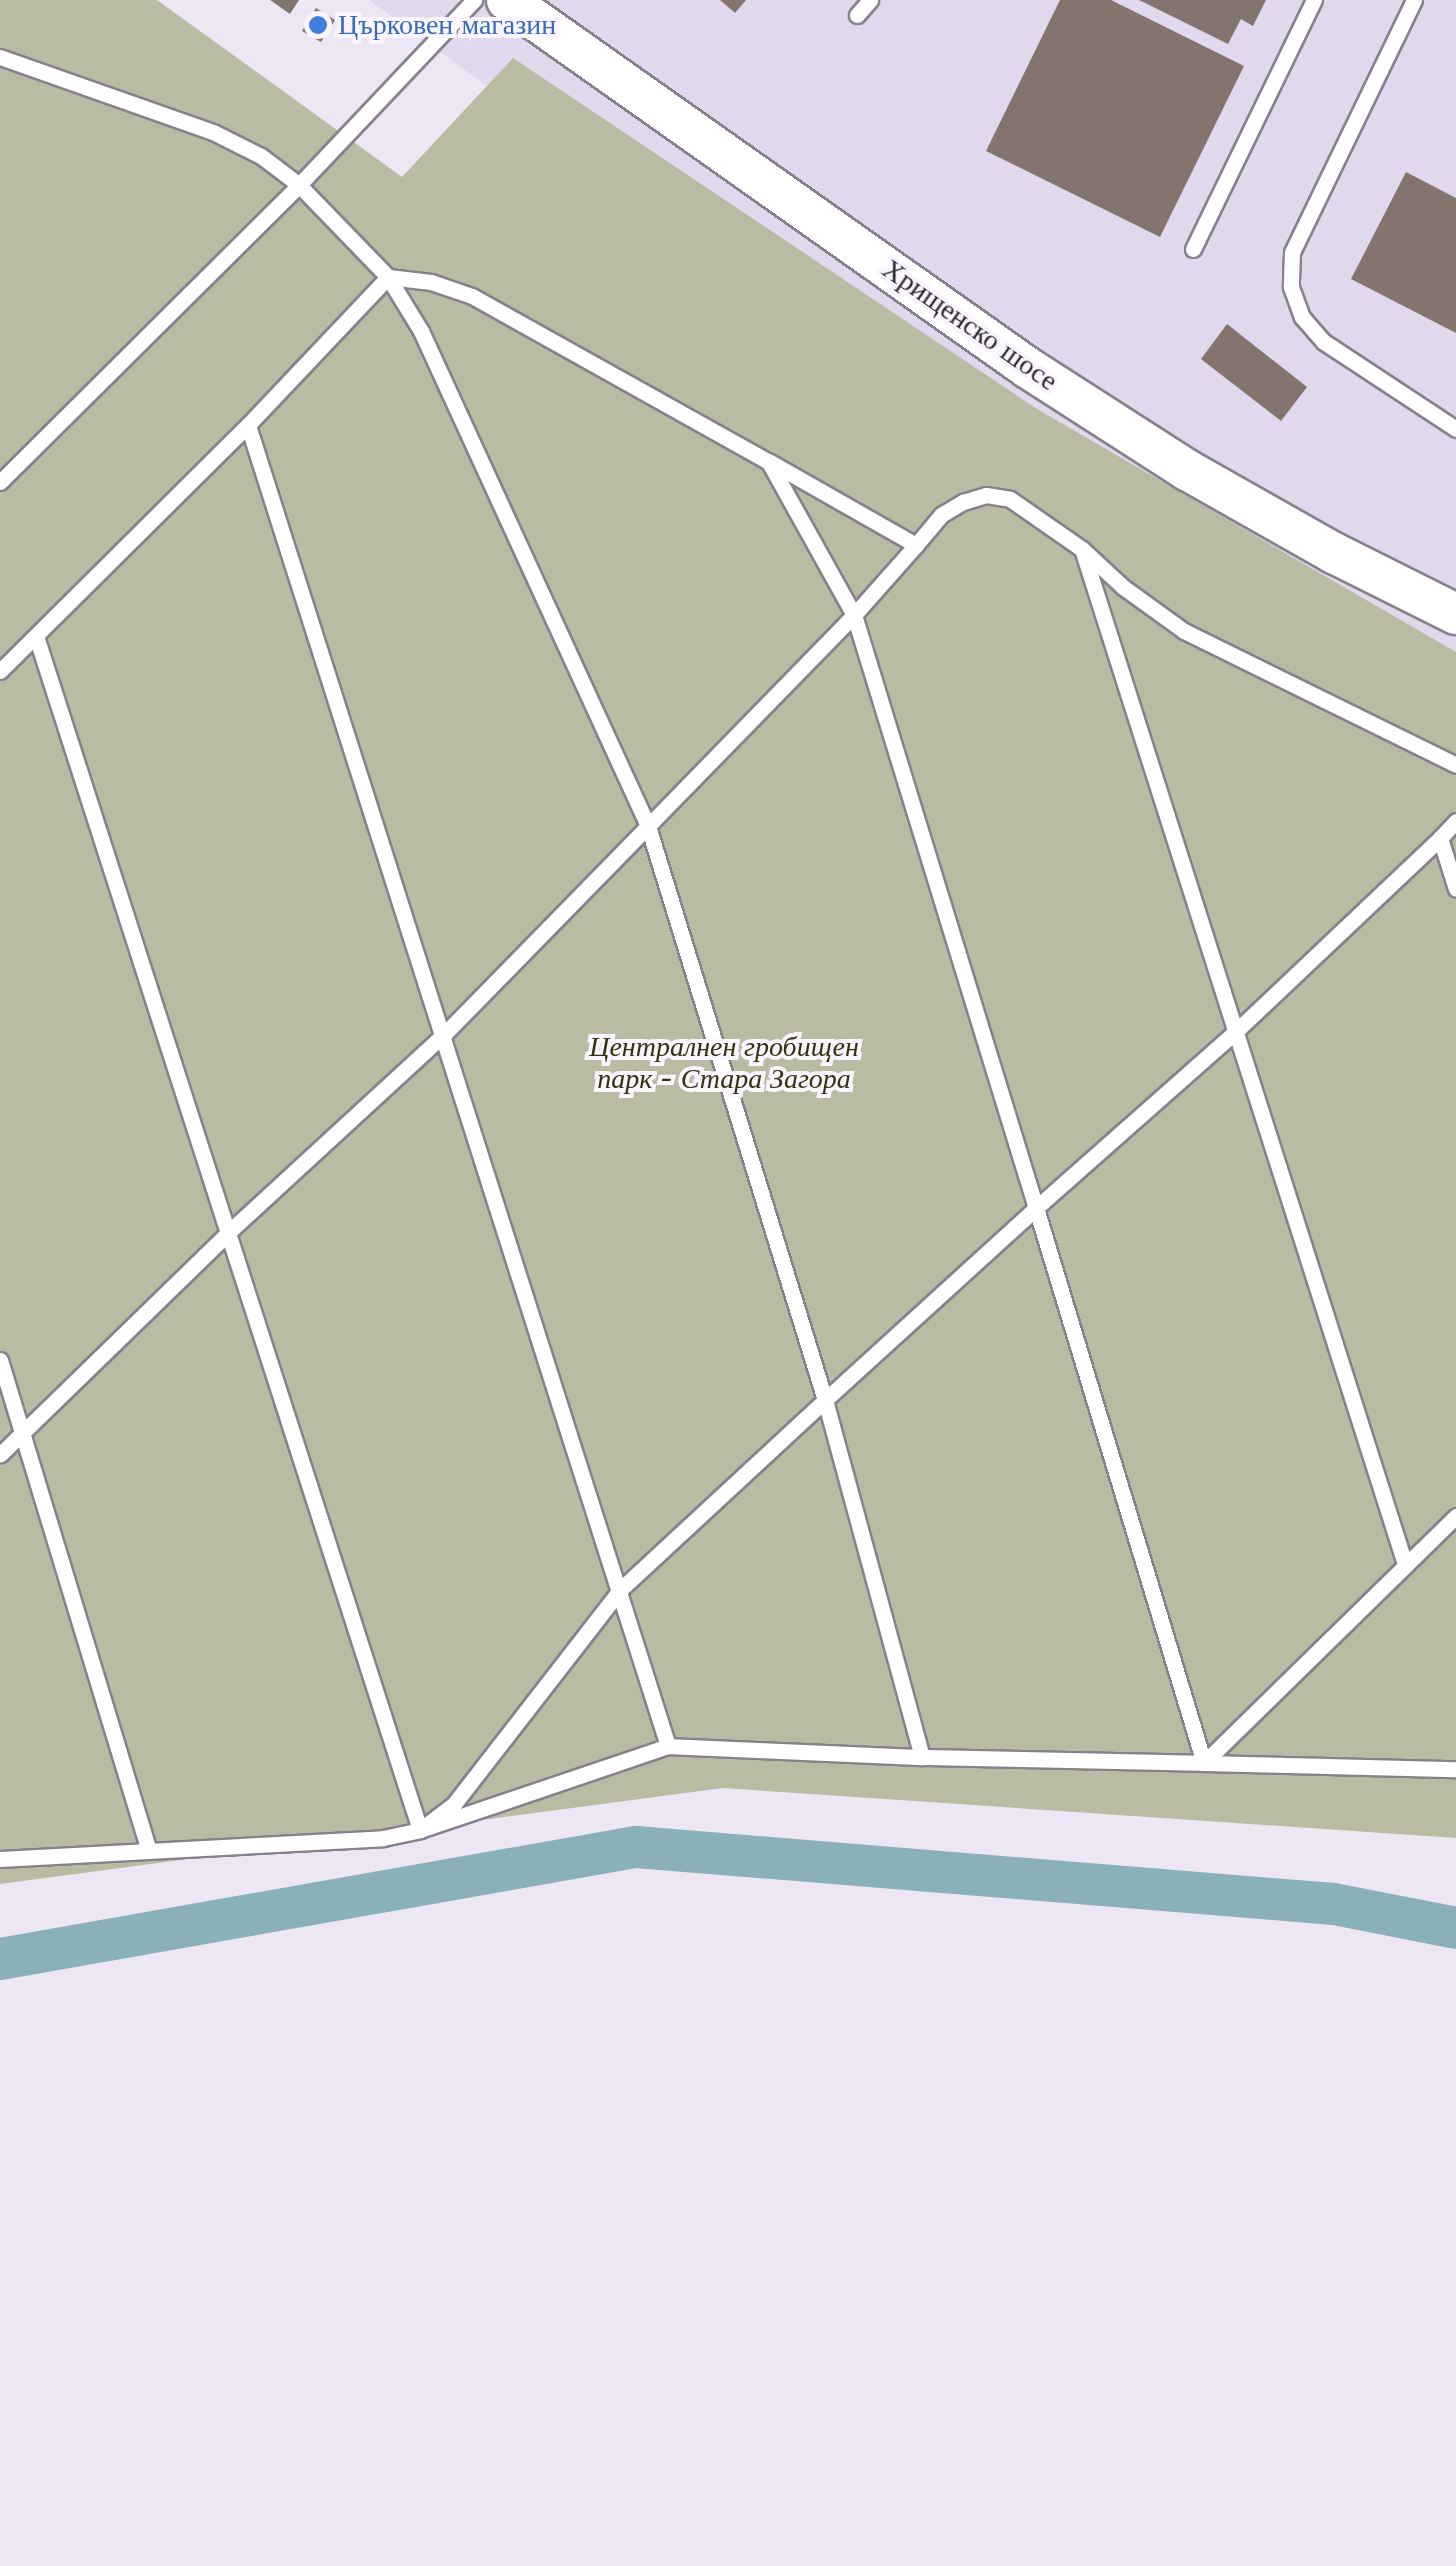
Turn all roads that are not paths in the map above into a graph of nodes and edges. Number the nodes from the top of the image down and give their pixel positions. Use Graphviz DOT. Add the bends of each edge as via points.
graph roads {
  1 [pos="474,0"];
  2 [pos="507,0"];
  3 [pos="870,0"];
  4 [pos="1314,0"];
  5 [pos="1414,0"];
  6 [pos="857,15"];
  7 [pos="0,57"];
  8 [pos="299,185"];
  9 [pos="1193,249"];
  10 [pos="388,276"];
  11 [pos="248,426"];
  12 [pos="1456,429"];
  13 [pos="770,462"];
  14 [pos="0,482"];
  15 [pos="916,545"];
  16 [pos="1082,549"];
  17 [pos="854,614"];
  18 [pos="1456,614"];
  19 [pos="36,636"];
  20 [pos="0,671"];
  21 [pos="1456,765"];
  22 [pos="1456,821"];
  23 [pos="648,826"];
  24 [pos="1440,838"];
  25 [pos="1456,889"];
  26 [pos="444,1034"];
  27 [pos="1234,1034"];
  28 [pos="1036,1208"];
  29 [pos="231,1230"];
  30 [pos="0,1360"];
  31 [pos="824,1400"];
  32 [pos="22,1434"];
  33 [pos="0,1455"];
  34 [pos="1456,1516"];
  35 [pos="1406,1564"];
  36 [pos="621,1590"];
  37 [pos="668,1746"];
  38 [pos="922,1757"];
  39 [pos="1204,1763"];
  40 [pos="1456,1769"];
  41 [pos="420,1830"];
  42 [pos="149,1852"];
  43 [pos="0,1858"];
  1 -- 8 [label="lane"];
  2 -- 18 [label="street, Хрищенско шосе" via="1044,378 1187,470"];
  3 -- 6 [label="lane"];
  4 -- 9 [label="lane"];
  5 -- 12 [label="lane" via="1292,252 1291,287 1302,317 1324,342"];
  7 -- 8 [label="lane" via="212,132"];
  8 -- 10 [label="lane"];
  8 -- 14 [label="lane"];
  10 -- 11 [label="lane"];
  10 -- 13 [label="lane" via="472,296"];
  10 -- 23 [label="lane" via="422,331"];
  11 -- 19 [label="lane"];
  11 -- 26 [label="lane"];
  13 -- 15 [label="lane"];
  13 -- 17 [label="lane"];
  15 -- 16 [label="lane" via="941,515 986,495 1010,499"];
  15 -- 17 [label="lane"];
  16 -- 21 [label="lane" via="1184,631"];
  16 -- 27 [label="lane"];
  17 -- 23 [label="lane"];
  17 -- 28 [label="lane"];
  19 -- 20 [label="lane"];
  19 -- 29 [label="lane"];
  22 -- 24 [label="lane"];
  23 -- 26 [label="lane"];
  23 -- 31 [label="lane"];
  24 -- 25 [label="lane"];
  24 -- 27 [label="lane"];
  26 -- 29 [label="lane"];
  26 -- 36 [label="lane"];
  27 -- 28 [label="lane"];
  27 -- 35 [label="lane"];
  28 -- 31 [label="lane"];
  28 -- 39 [label="lane"];
  29 -- 32 [label="lane"];
  29 -- 41 [label="lane"];
  30 -- 32 [label="lane"];
  31 -- 36 [label="lane"];
  31 -- 38 [label="lane"];
  32 -- 33 [label="lane"];
  32 -- 42 [label="lane"];
  34 -- 35 [label="lane"];
  35 -- 39 [label="lane"];
  36 -- 37 [label="lane"];
  36 -- 41 [label="lane" via="454,1804"];
  37 -- 38 [label="lane"];
  37 -- 41 [label="lane"];
  38 -- 39 [label="lane"];
  39 -- 40 [label="lane"];
  41 -- 42 [label="lane"];
  42 -- 43 [label="lane"];
}
